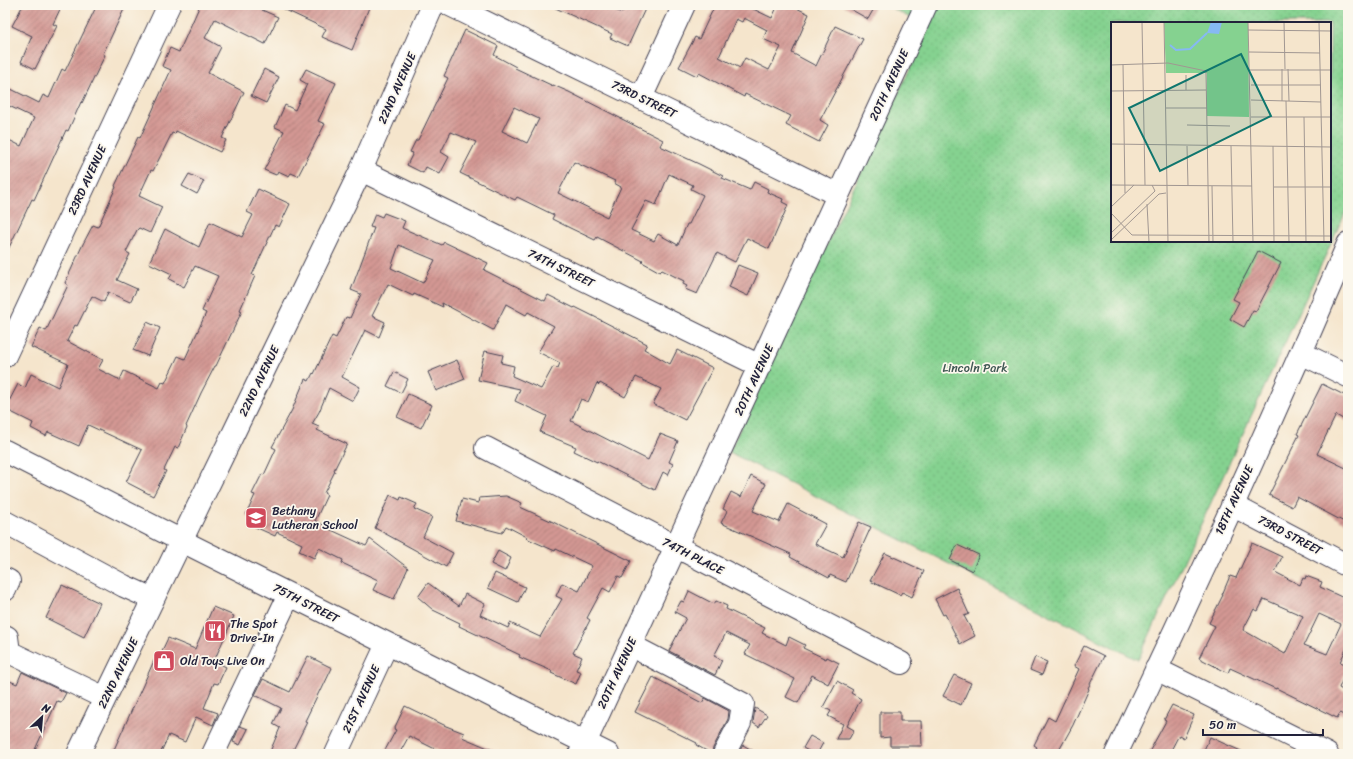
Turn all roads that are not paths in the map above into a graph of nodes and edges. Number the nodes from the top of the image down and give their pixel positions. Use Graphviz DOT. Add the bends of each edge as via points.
graph roads {
  1 [pos="169,5"];
  2 [pos="433,5"];
  3 [pos="450,5"];
  4 [pos="684,5"];
  5 [pos="926,5"];
  6 [pos="641,98"];
  7 [pos="361,170"];
  8 [pos="838,195"];
  9 [pos="1348,244"];
  10 [pos="1301,353"];
  11 [pos="5,356"];
  12 [pos="760,366"];
  13 [pos="1348,376"];
  14 [pos="486,448"];
  15 [pos="5,452"];
  16 [pos="1232,505"];
  17 [pos="5,522"];
  18 [pos="182,541"];
  19 [pos="675,546"];
  20 [pos="1348,566"];
  21 [pos="5,579"];
  22 [pos="5,590"];
  23 [pos="289,595"];
  24 [pos="153,599"];
  25 [pos="5,636"];
  26 [pos="387,644"];
  27 [pos="630,645"];
  28 [pos="901,663"];
  29 [pos="1156,669"];
  30 [pos="105,698"];
  31 [pos="582,748"];
  32 [pos="78,754"];
  33 [pos="213,754"];
  34 [pos="336,754"];
  35 [pos="608,754"];
  36 [pos="724,754"];
  37 [pos="1116,754"];
  38 [pos="1327,754"];
  1 -- 11 [label="street, 23RD AVENUE"];
  2 -- 7 [label="street, 22ND AVENUE"];
  3 -- 6 [label="street, 73RD STREET"];
  4 -- 6 [label="street"];
  5 -- 8 [label="street, 20TH AVENUE"];
  6 -- 8 [label="street, 73RD STREET"];
  7 -- 12 [label="street, 74TH STREET"];
  7 -- 18 [label="street, 22ND AVENUE"];
  8 -- 12 [label="street, 20TH AVENUE"];
  9 -- 10 [label="street, 18TH AVENUE"];
  10 -- 13 [label="street"];
  10 -- 16 [label="street, 18TH AVENUE"];
  12 -- 19 [label="street, 20TH AVENUE"];
  14 -- 19 [label="street, 74TH PLACE"];
  15 -- 18 [label="street, 75TH STREET"];
  16 -- 20 [label="street, 73RD STREET"];
  16 -- 29 [label="street, 18TH AVENUE"];
  17 -- 24 [label="street"];
  18 -- 23 [label="street, 75TH STREET"];
  18 -- 24 [label="street, 22ND AVENUE"];
  19 -- 27 [label="street, 20TH AVENUE"];
  19 -- 28 [label="street, 74TH PLACE"];
  21 -- 22 [label="street" via="9,581"];
  23 -- 26 [label="street, 75TH STREET"];
  23 -- 33 [label="street"];
  24 -- 30 [label="street, 22ND AVENUE"];
  25 -- 30 [label="street" via="9,652"];
  26 -- 31 [label="street, 75TH STREET"];
  26 -- 34 [label="street, 21ST AVENUE"];
  27 -- 31 [label="street, 20TH AVENUE"];
  27 -- 36 [label="street" via="743,704 740,723"];
  29 -- 37 [label="street, 18TH AVENUE"];
  29 -- 38 [label="street"];
  30 -- 32 [label="street, 22ND AVENUE"];
  31 -- 35 [label="street, 75TH STREET"];
}
